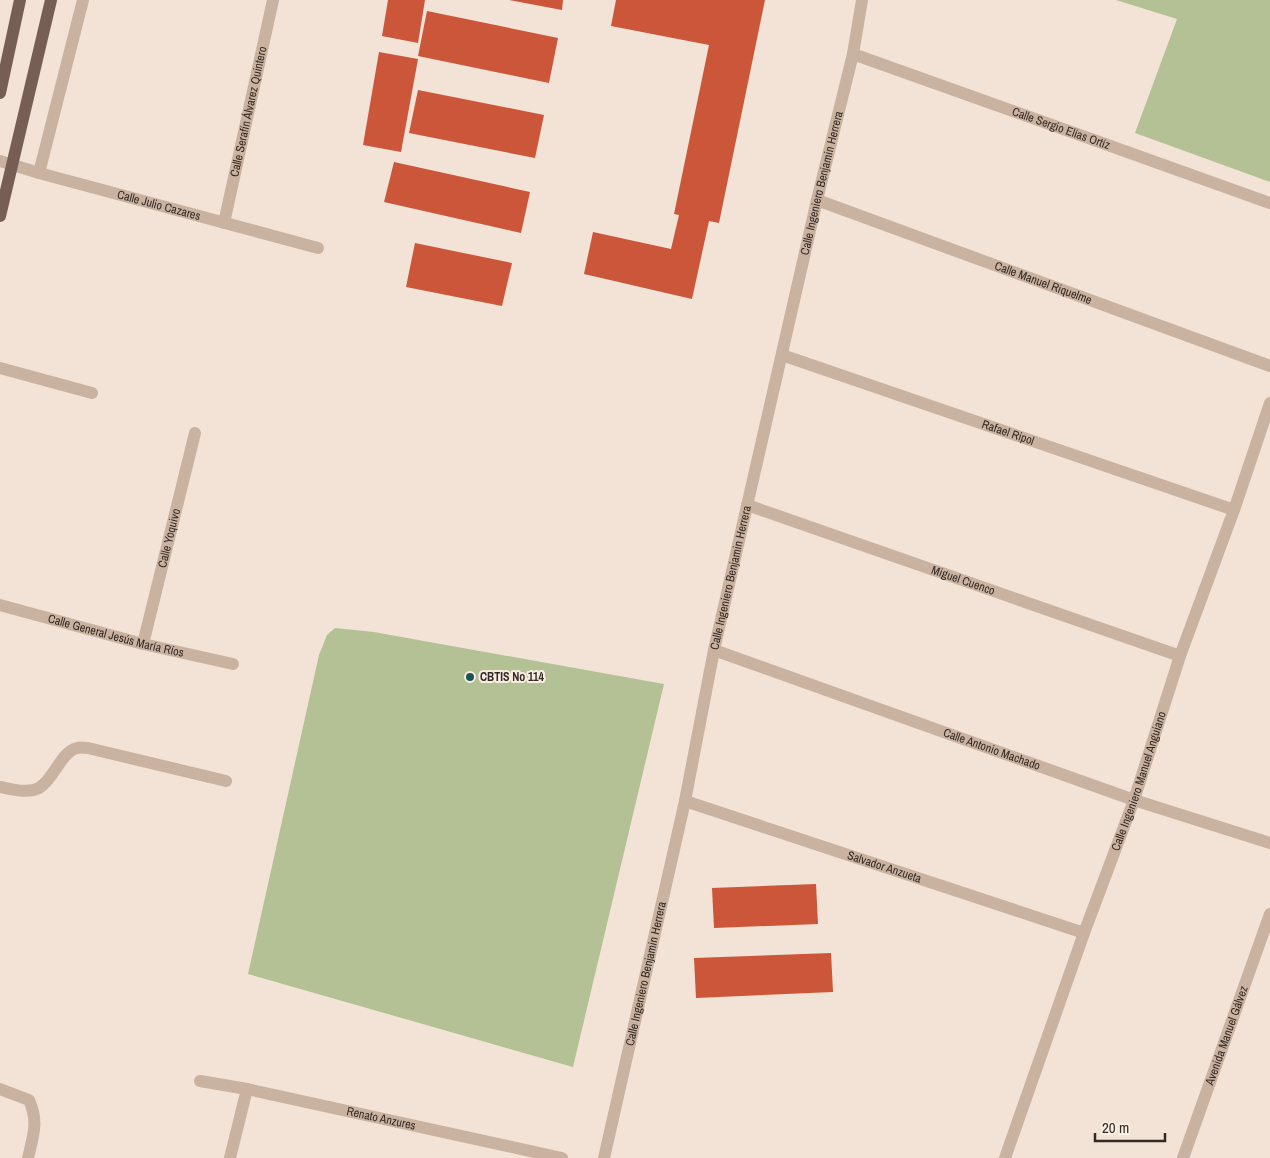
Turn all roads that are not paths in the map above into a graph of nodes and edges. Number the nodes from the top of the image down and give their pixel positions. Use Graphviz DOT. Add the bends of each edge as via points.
graph roads {
  1 [pos="20,0"];
  2 [pos="51,0"];
  3 [pos="82,0"];
  4 [pos="273,0"];
  5 [pos="862,0"];
  6 [pos="852,54"];
  7 [pos="0,93"];
  8 [pos="6,163"];
  9 [pos="39,174"];
  10 [pos="817,200"];
  11 [pos="1270,203"];
  12 [pos="0,216"];
  13 [pos="224,223"];
  14 [pos="318,248"];
  15 [pos="782,355"];
  16 [pos="1270,366"];
  17 [pos="0,368"];
  18 [pos="92,393"];
  19 [pos="1270,403"];
  20 [pos="195,433"];
  21 [pos="747,505"];
  22 [pos="1234,510"];
  23 [pos="0,605"];
  24 [pos="143,644"];
  25 [pos="714,650"];
  26 [pos="1180,656"];
  27 [pos="233,664"];
  28 [pos="226,781"];
  29 [pos="0,786"];
  30 [pos="685,800"];
  31 [pos="1134,800"];
  32 [pos="1270,843"];
  33 [pos="1270,914"];
  34 [pos="1084,934"];
  35 [pos="200,1081"];
  36 [pos="0,1089"];
  37 [pos="248,1089"];
  38 [pos="28,1158"];
  39 [pos="230,1158"];
  40 [pos="562,1158"];
  41 [pos="604,1158"];
  42 [pos="1005,1158"];
  43 [pos="1183,1158"];
  1 -- 7 [label="main road"];
  2 -- 8 [label="main road"];
  3 -- 9 [label="street"];
  4 -- 13 [label="street, Calle Serafín Álvarez Quintero"];
  5 -- 6 [label="street, Calle Ingeniero Benjamin Herrera"];
  6 -- 10 [label="street, Calle Ingeniero Benjamin Herrera"];
  6 -- 11 [label="street, Calle Sergio Elías Ortíz"];
  8 -- 9 [label="street, Calle Julio Cazares"];
  8 -- 12 [label="main road"];
  9 -- 13 [label="street, Calle Julio Cazares"];
  10 -- 15 [label="street, Calle Ingeniero Benjamin Herrera"];
  10 -- 16 [label="street, Calle Manuel Riquelme"];
  13 -- 14 [label="street, Calle Julio Cazares"];
  15 -- 21 [label="street, Calle Ingeniero Benjamin Herrera"];
  15 -- 22 [label="street, Rafael Ripol"];
  17 -- 18 [label="street"];
  19 -- 22 [label="street, Calle Ingeniero Manuel Anguiano"];
  20 -- 24 [label="street, Calle Yoquivo"];
  21 -- 25 [label="street, Calle Ingeniero Benjamin Herrera"];
  21 -- 26 [label="street, Miguel Cuenco"];
  22 -- 26 [label="street, Calle Ingeniero Manuel Anguiano"];
  23 -- 24 [label="street, Calle General Jesús María Ríos"];
  24 -- 27 [label="street, Calle General Jesús María Ríos"];
  25 -- 30 [label="street, Calle Ingeniero Benjamin Herrera"];
  25 -- 31 [label="street, Calle Antonio Machado"];
  26 -- 31 [label="street, Calle Ingeniero Manuel Anguiano"];
  28 -- 29 [label="street" via="88,748 76,748 38,788 19,791"];
  30 -- 34 [label="street, Salvador Anzueta"];
  30 -- 41 [label="street, Calle Ingeniero Benjamin Herrera"];
  31 -- 32 [label="street, Calle Antonio Machado"];
  31 -- 34 [label="street, Calle Ingeniero Manuel Anguiano"];
  33 -- 43 [label="street, Avenida Manuel Gálvez"];
  34 -- 42 [label="street, Calle Ingeniero Manuel Anguiano"];
  35 -- 37 [label="street, Renato Anzures"];
  36 -- 38 [label="street" via="29,1100 34,1111 36,1128"];
  37 -- 39 [label="street"];
  37 -- 40 [label="street, Renato Anzures"];
}
